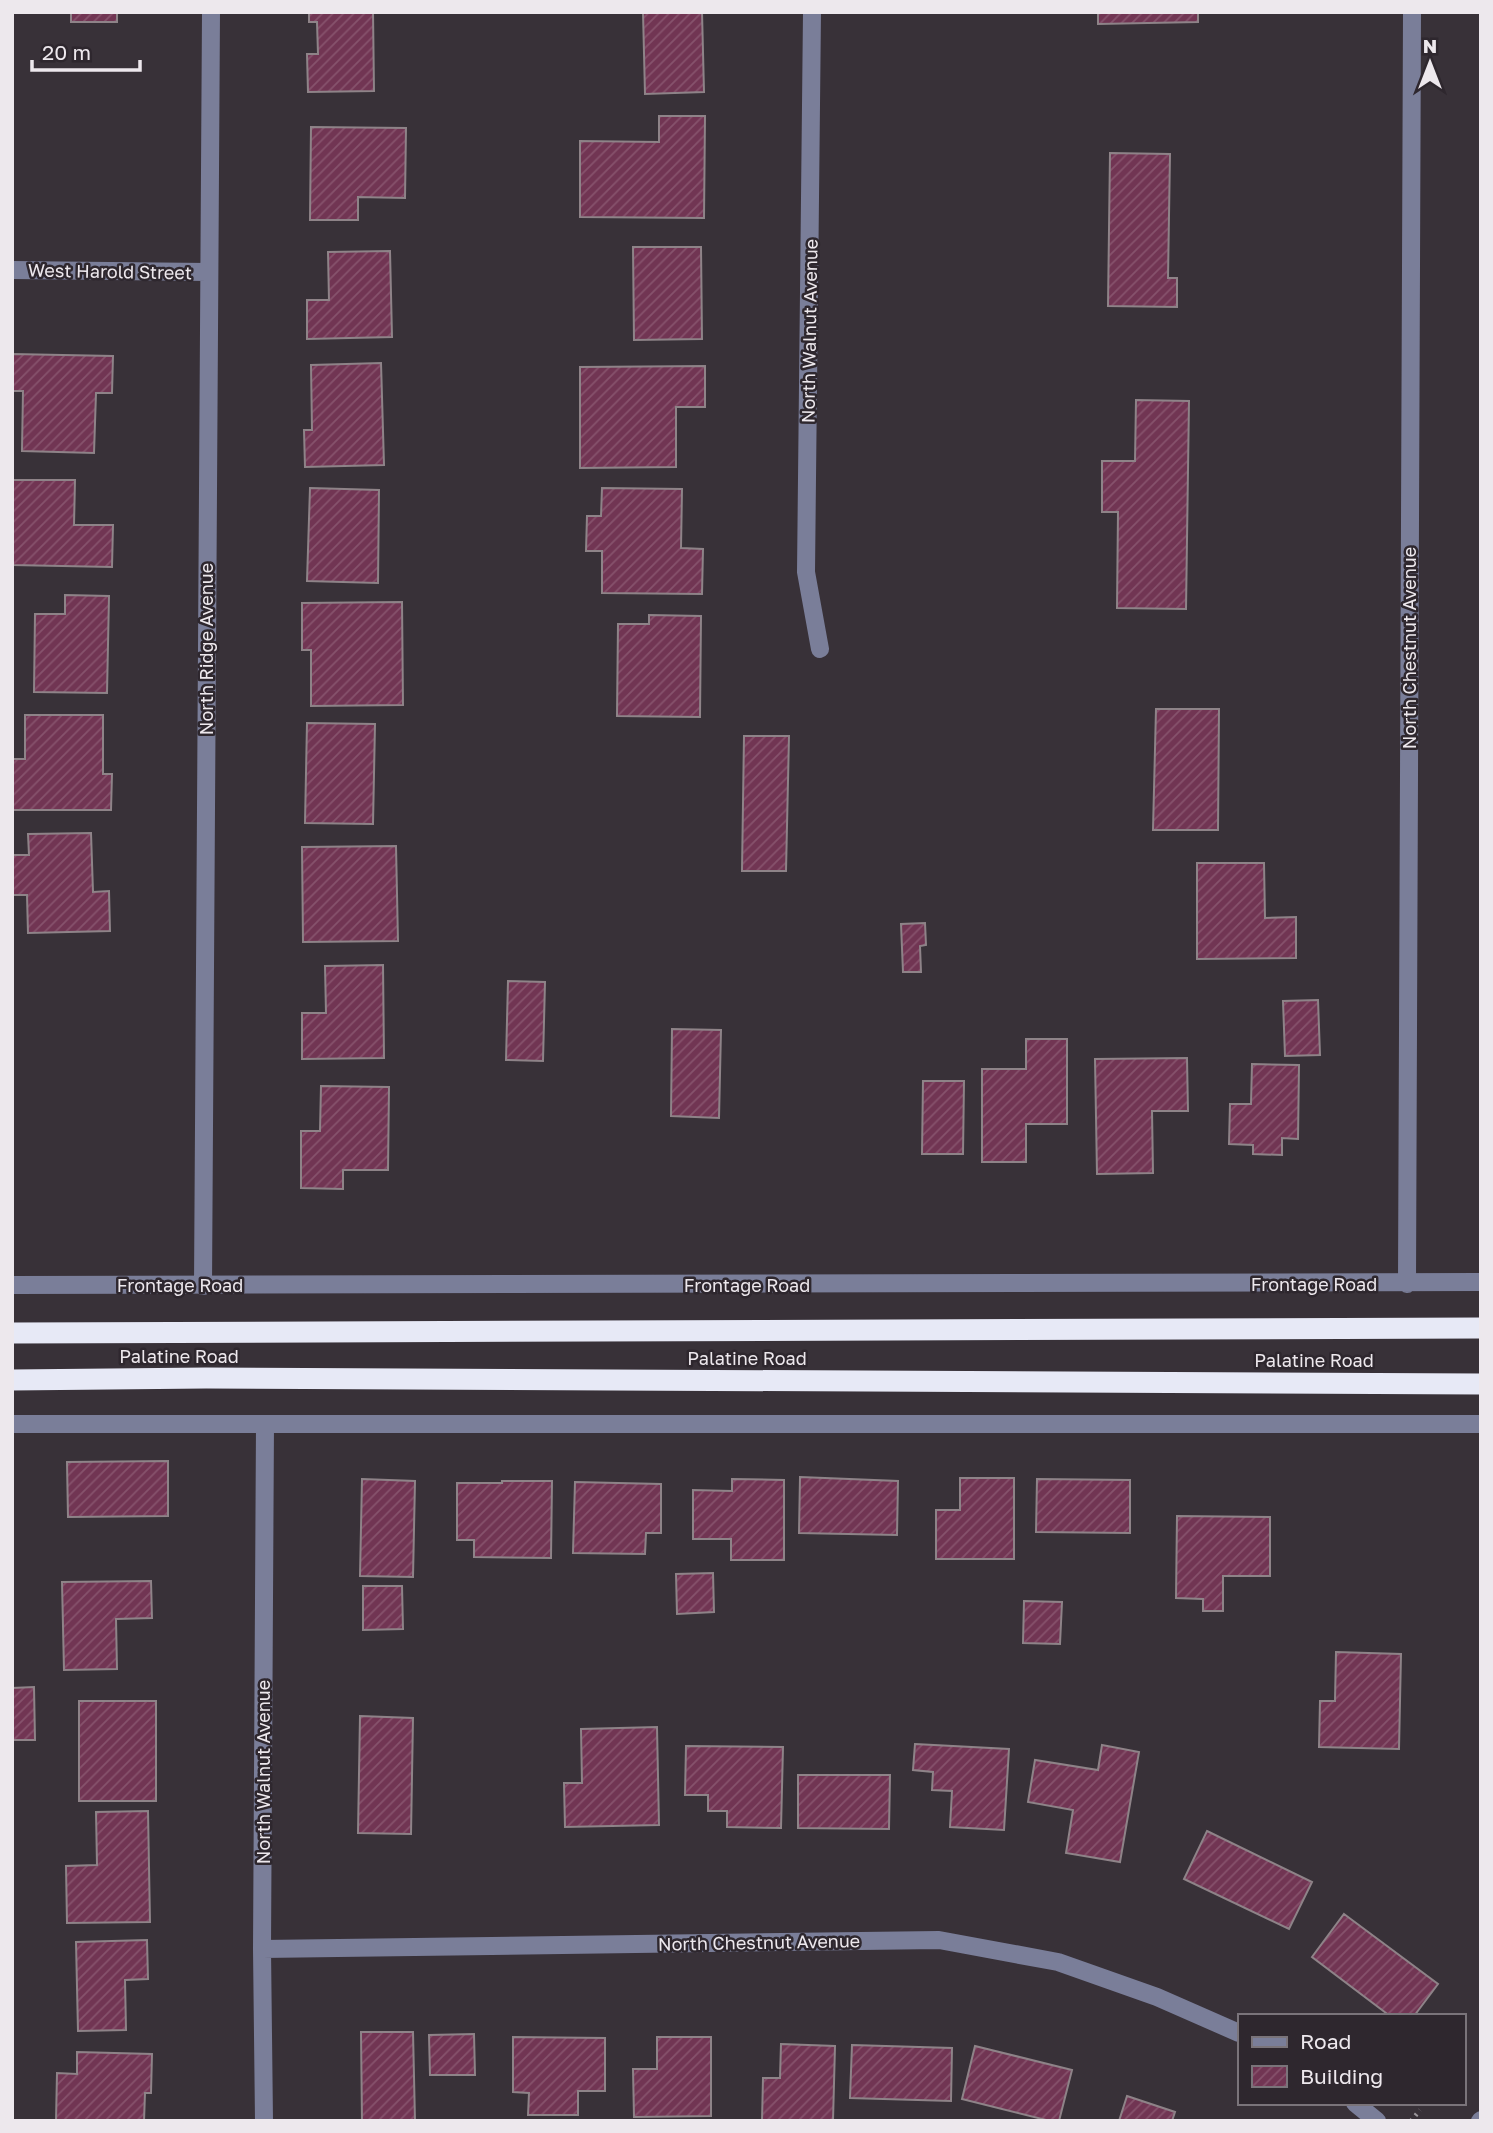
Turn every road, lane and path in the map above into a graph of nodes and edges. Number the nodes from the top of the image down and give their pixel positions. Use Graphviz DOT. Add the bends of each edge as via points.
graph roads {
  1 [pos="211,12"];
  2 [pos="812,12"];
  3 [pos="1412,12"];
  4 [pos="12,270"];
  5 [pos="208,272"];
  6 [pos="820,649"];
  7 [pos="1481,1282"];
  8 [pos="1407,1284"];
  9 [pos="12,1285"];
  10 [pos="203,1286"];
  11 [pos="1481,1328"];
  12 [pos="12,1333"];
  13 [pos="12,1380"];
  14 [pos="1481,1384"];
  15 [pos="12,1424"];
  16 [pos="265,1424"];
  17 [pos="1481,1424"];
  18 [pos="262,1950"];
  19 [pos="1238,2033"];
  20 [pos="1357,2105"];
  21 [pos="1420,2110"];
  22 [pos="264,2121"];
  23 [pos="1377,2121"];
  24 [pos="1411,2121"];
  1 -- 5 [label="street, North Ridge Avenue"];
  2 -- 6 [label="street, North Walnut Avenue" via="806,572"];
  3 -- 8 [label="street, North Chestnut Avenue"];
  4 -- 5 [label="street, West Harold Street"];
  5 -- 10 [label="street, North Ridge Avenue"];
  7 -- 8 [label="street, Frontage Road"];
  8 -- 10 [label="street, Frontage Road"];
  9 -- 10 [label="street, Frontage Road"];
  11 -- 12 [label="highway, Palatine Road"];
  13 -- 14 [label="highway, Palatine Road"];
  15 -- 16 [label="street"];
  16 -- 17 [label="street"];
  16 -- 18 [label="street, North Walnut Avenue"];
  18 -- 19 [label="street, North Chestnut Avenue" via="939,1940 1058,1962 1157,1997"];
  18 -- 22 [label="street, North Walnut Avenue"];
  20 -- 23 [label="street"];
  21 -- 24 [label="path"];
}
